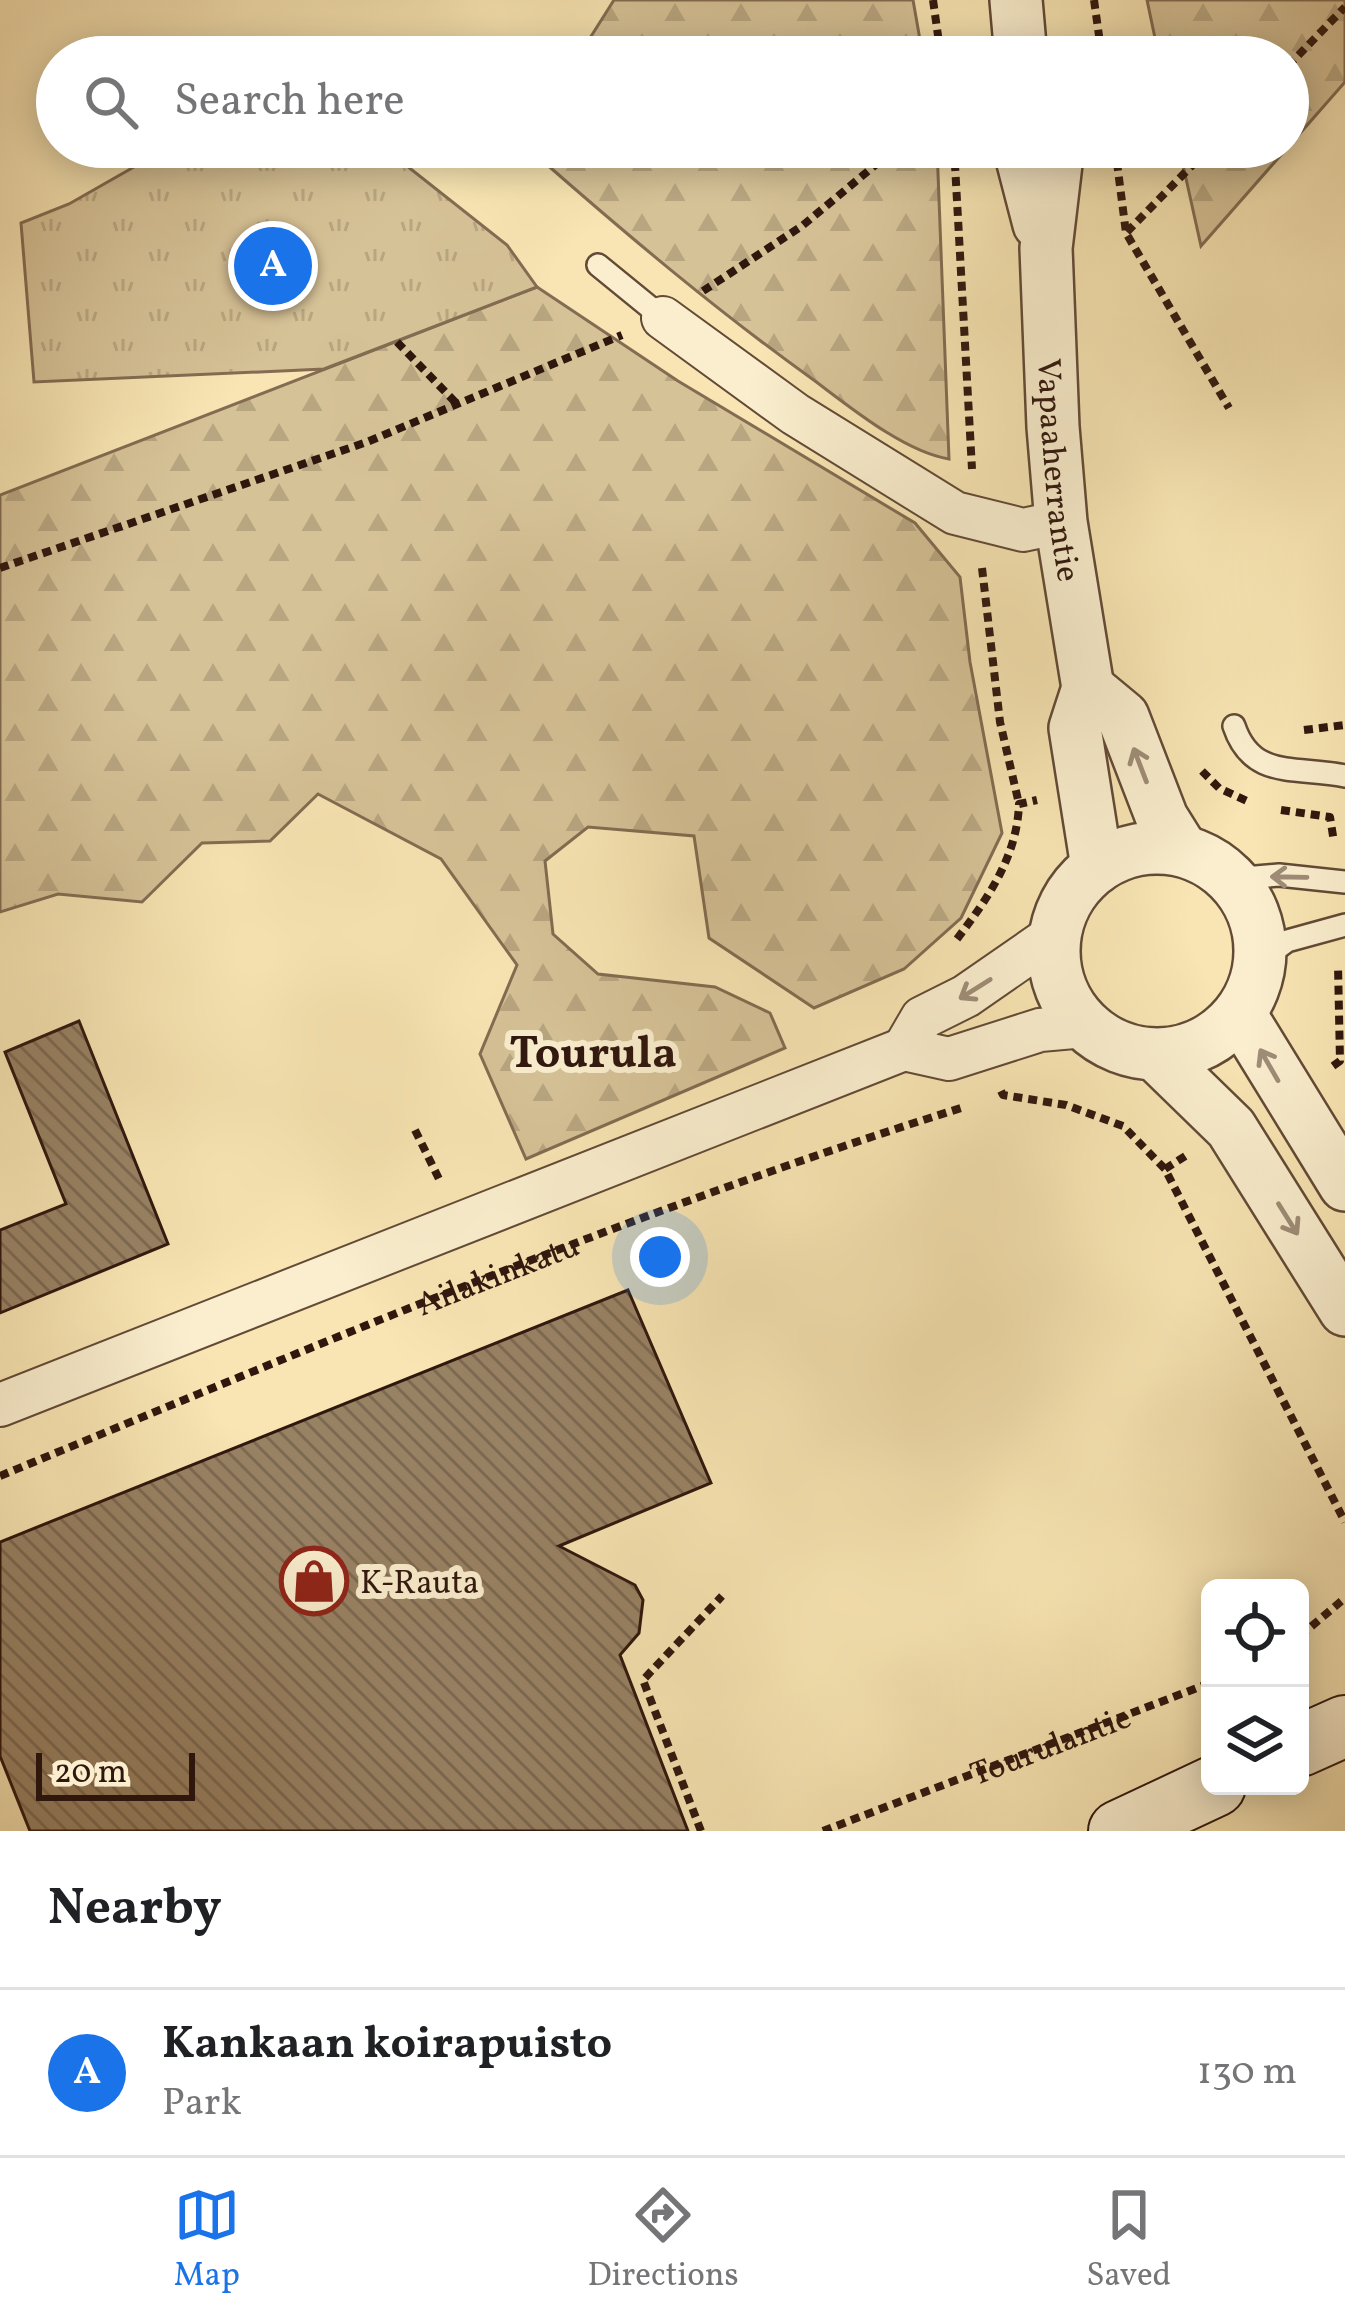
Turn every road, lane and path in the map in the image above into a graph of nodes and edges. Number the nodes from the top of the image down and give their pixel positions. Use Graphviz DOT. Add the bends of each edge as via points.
graph roads {
  1 [pos="933,0"];
  2 [pos="1094,0"];
  3 [pos="1345,8"];
  4 [pos="938,36"];
  5 [pos="1099,36"];
  6 [pos="1309,45"];
  7 [pos="872,168"];
  8 [pos="1024,168"];
  9 [pos="1056,168"];
  10 [pos="1117,168"];
  11 [pos="1189,168"];
  12 [pos="1126,233"];
  13 [pos="1046,248"];
  14 [pos="598,265"];
  15 [pos="663,318"];
  16 [pos="397,342"];
  17 [pos="457,404"];
  18 [pos="1229,408"];
  19 [pos="1061,522"];
  20 [pos="0,568"];
  21 [pos="1088,688"];
  22 [pos="1234,726"];
  23 [pos="1143,772"];
  24 [pos="1345,776"];
  25 [pos="1085,790"];
  26 [pos="1182,850"];
  27 [pos="1097,866"];
  28 [pos="1233,879"];
  29 [pos="1341,880"];
  30 [pos="1341,926"];
  31 [pos="1054,935"];
  32 [pos="1261,959"];
  33 [pos="966,996"];
  34 [pos="1240,1014"];
  35 [pos="1085,1026"];
  36 [pos="988,1044"];
  37 [pos="904,1049"];
  38 [pos="1156,1055"];
  39 [pos="1003,1095"];
  40 [pos="1287,1095"];
  41 [pos="1232,1128"];
  42 [pos="1165,1169"];
  43 [pos="1345,1185"];
  44 [pos="1345,1310"];
  45 [pos="0,1405"];
  46 [pos="0,1476"];
  47 [pos="1345,1522"];
  48 [pos="722,1596"];
  49 [pos="1345,1598"];
  50 [pos="1309,1628"];
  51 [pos="1201,1686"];
  52 [pos="1345,1726"];
  53 [pos="1309,1743"];
  54 [pos="1201,1793"];
  55 [pos="701,1831"];
  56 [pos="823,1831"];
  57 [pos="1119,1831"];
  1 -- 4 [label="path"];
  2 -- 5 [label="path"];
  3 -- 6 [label="path"];
  7 -- 15 [label="path" via="802,226"];
  8 -- 13 [label="street, Vapaaherrantie"];
  9 -- 13 [label="street, Vapaaherrantie"];
  10 -- 12 [label="path"];
  11 -- 12 [label="path"];
  12 -- 18 [label="path"];
  13 -- 19 [label="street, Vapaaherrantie"];
  14 -- 15 [label="lane"];
  15 -- 17 [label="path"];
  15 -- 19 [label="street" via="795,414 955,513 1023,530"];
  16 -- 17 [label="path"];
  17 -- 20 [label="path"];
  19 -- 21 [label="street, Vapaaherrantie"];
  23 -- 21 [label="street, one-way" via="1123,717"];
  21 -- 25 [label="street, Vapaaherrantie" via="1075,728"];
  22 -- 24 [label="lane" via="1244,753 1267,766"];
  23 -- 26 [label="street"];
  23 -- 29 [label="path" via="1190,758 1219,788 1247,801 1330,818"];
  25 -- 27 [label="street, Vapaaherrantie"];
  25 -- 33 [label="path" via="1019,804 1004,867 947,952"];
  26 -- 27 [label="street" via="1153,847"];
  26 -- 28 [label="street"];
  27 -- 31 [label="street" via="1064,904"];
  29 -- 28 [label="lane, one-way"];
  28 -- 32 [label="street" via="1250,903"];
  30 -- 32 [label="lane" via="1287,941"];
  30 -- 40 [label="path" via="1340,1061"];
  31 -- 33 [label="street, Ailakinkatu, one-way"];
  31 -- 35 [label="street" via="1065,999"];
  32 -- 34 [label="street"];
  33 -- 37 [label="street, Ailakinkatu" via="922,1018"];
  34 -- 38 [label="street" via="1188,1051"];
  40 -- 34 [label="street, one-way"];
  35 -- 36 [label="street, Ailakinkatu"];
  35 -- 38 [label="street" via="1124,1050"];
  36 -- 37 [label="street, Ailakinkatu" via="949,1059"];
  36 -- 39 [label="path"];
  37 -- 45 [label="street, Ailakinkatu"];
  38 -- 41 [label="street"];
  39 -- 42 [label="path" via="1066,1105 1123,1126"];
  39 -- 46 [label="path, Ailakinkatu" via="487,1276"];
  40 -- 43 [label="street"];
  41 -- 42 [label="path"];
  41 -- 44 [label="street, one-way"];
  42 -- 47 [label="path"];
  48 -- 55 [label="path" via="643,1680"];
  49 -- 50 [label="path"];
  51 -- 56 [label="path, Tourulantie"];
  52 -- 53 [label="main road"];
  54 -- 57 [label="main road"];
}
